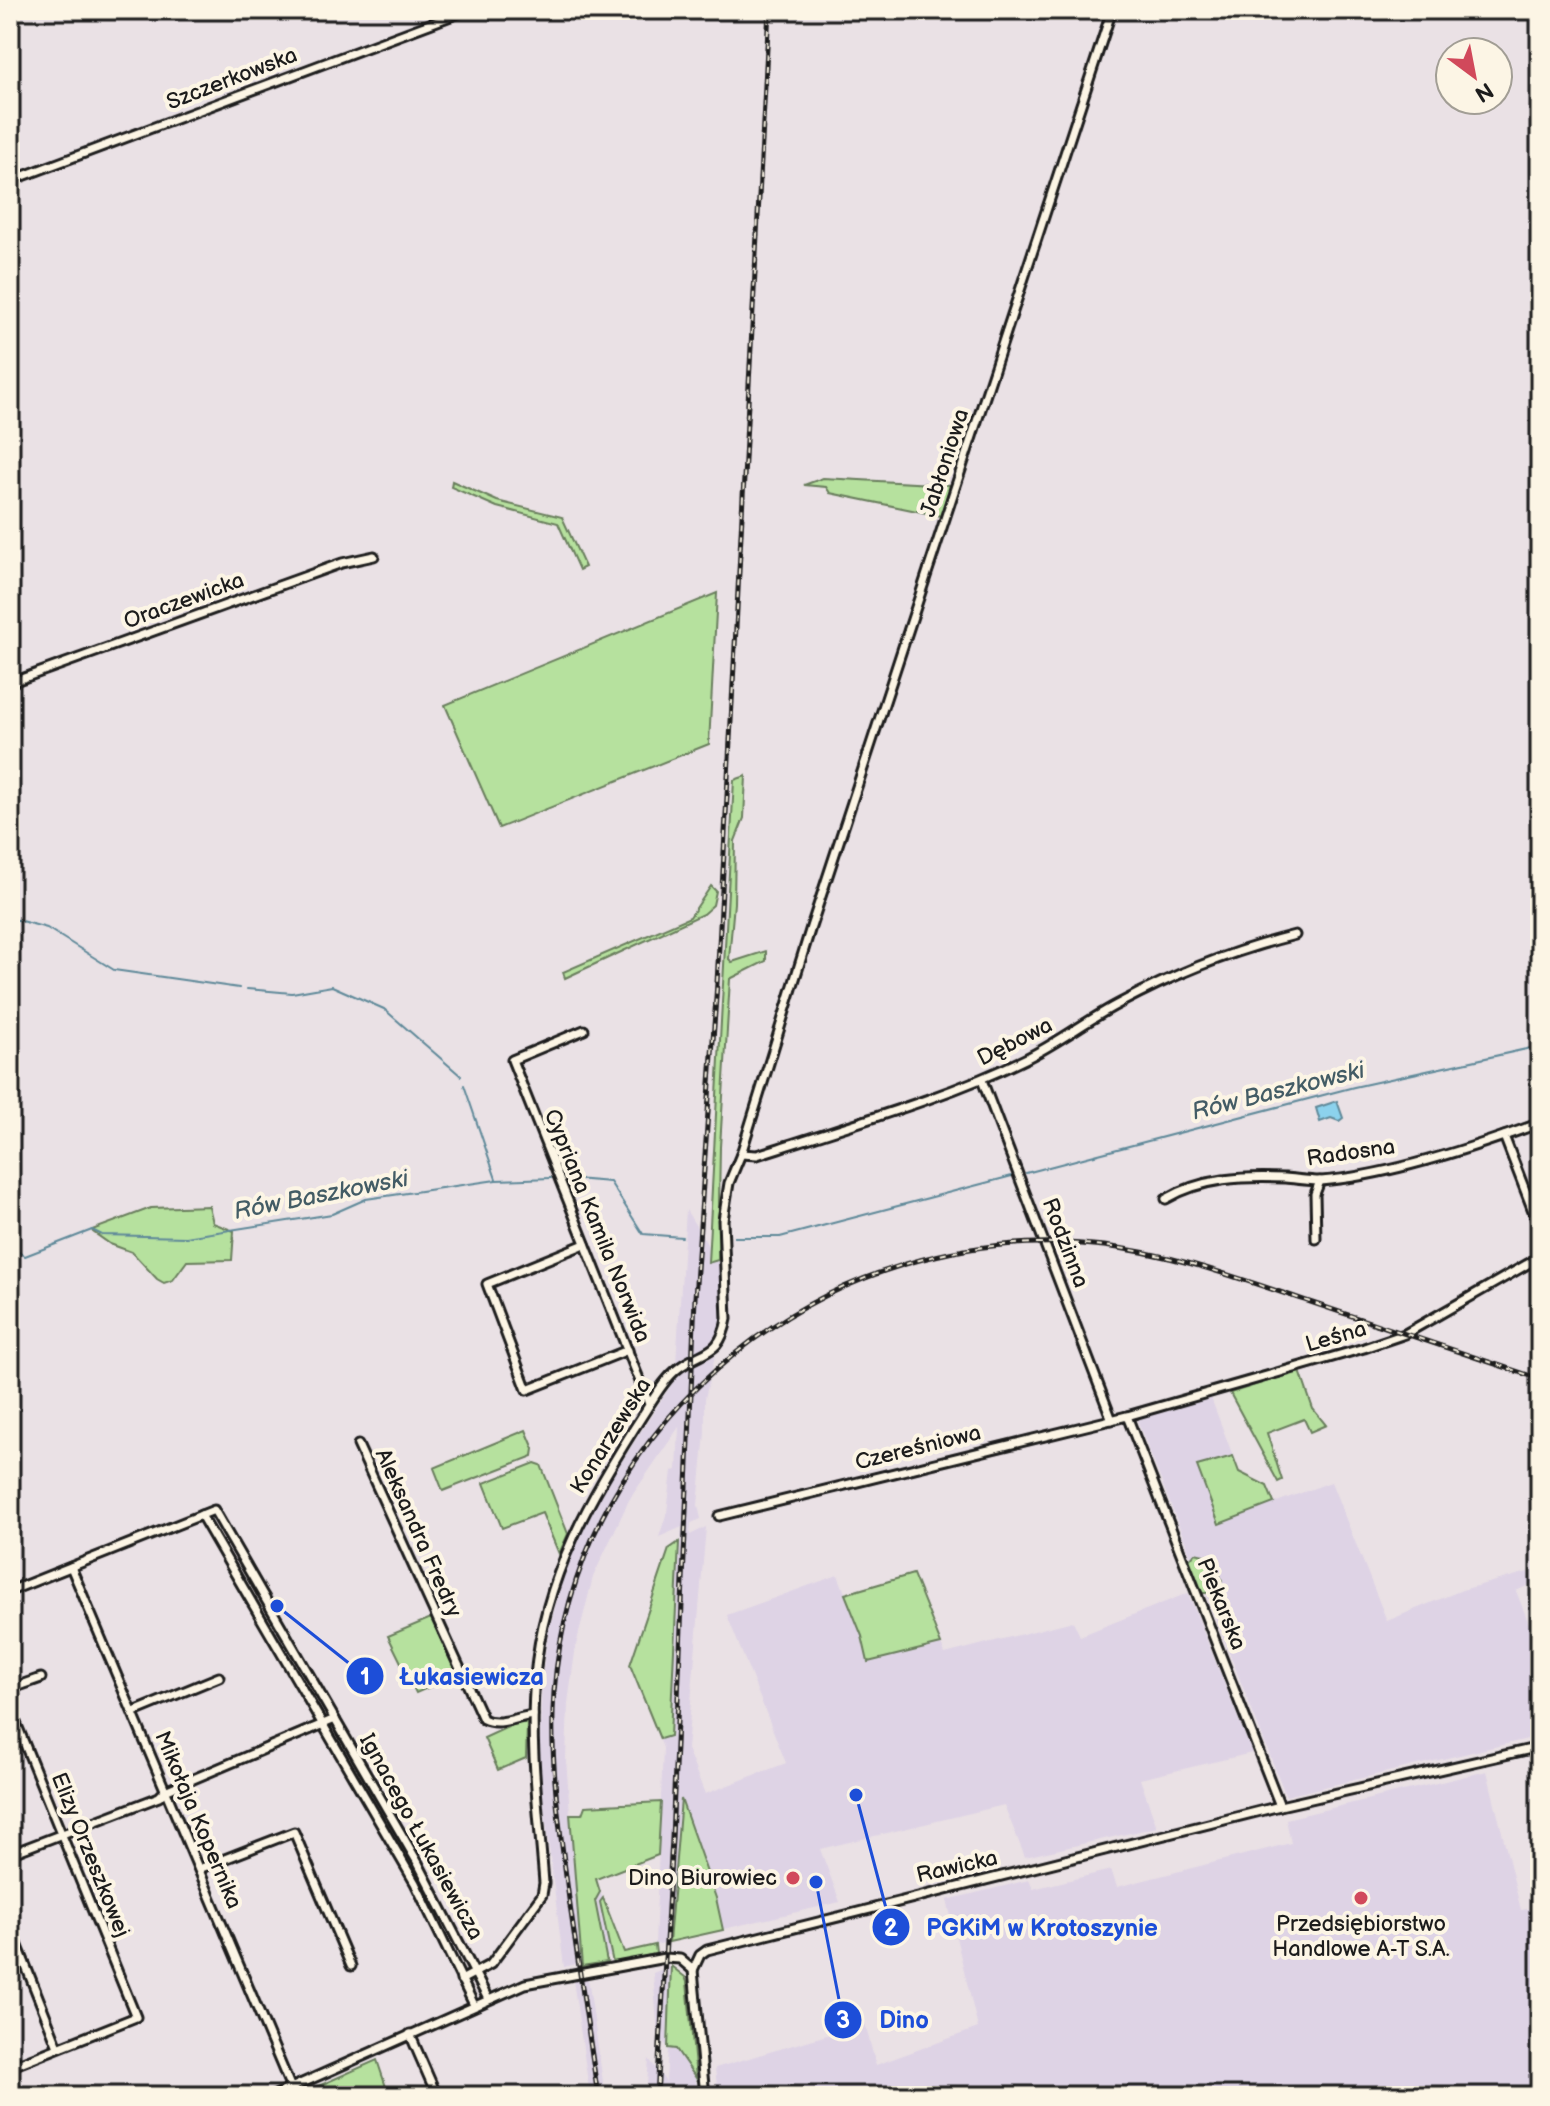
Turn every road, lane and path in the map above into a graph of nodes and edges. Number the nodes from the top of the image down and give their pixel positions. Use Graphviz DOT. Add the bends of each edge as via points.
graph roads {
  1 [pos="467,10"];
  2 [pos="1112,10"];
  3 [pos="10,181"];
  4 [pos="373,556"];
  5 [pos="10,683"];
  6 [pos="811,927"];
  7 [pos="1295,935"];
  8 [pos="584,1030"];
  9 [pos="982,1080"];
  10 [pos="1540,1123"];
  11 [pos="1504,1136"];
  12 [pos="741,1154"];
  13 [pos="1320,1181"];
  14 [pos="1166,1199"];
  15 [pos="1540,1229"];
  16 [pos="1316,1239"];
  17 [pos="585,1244"];
  18 [pos="1540,1257"];
  19 [pos="628,1350"];
  20 [pos="649,1404"];
  21 [pos="1127,1416"];
  22 [pos="1112,1420"];
  23 [pos="358,1445"];
  24 [pos="201,1515"];
  25 [pos="719,1516"];
  26 [pos="71,1567"];
  27 [pos="10,1591"];
  28 [pos="219,1677"];
  29 [pos="41,1678"];
  30 [pos="10,1689"];
  31 [pos="10,1708"];
  32 [pos="134,1712"];
  33 [pos="533,1715"];
  34 [pos="335,1719"];
  35 [pos="323,1726"];
  36 [pos="1540,1747"];
  37 [pos="165,1791"];
  38 [pos="1280,1806"];
  39 [pos="62,1833"];
  40 [pos="10,1854"];
  41 [pos="199,1869"];
  42 [pos="423,1872"];
  43 [pos="412,1879"];
  44 [pos="10,1926"];
  45 [pos="351,1966"];
  46 [pos="693,1970"];
  47 [pos="475,1973"];
  48 [pos="461,1980"];
  49 [pos="488,1999"];
  50 [pos="474,2005"];
  51 [pos="410,2034"];
  52 [pos="58,2047"];
  53 [pos="10,2067"];
  54 [pos="291,2088"];
  55 [pos="273,2096"];
  56 [pos="437,2096"];
  57 [pos="705,2096"];
  1 -- 3 [label="street, Szczerkowska"];
  2 -- 6 [label="street, Jabłoniowa"];
  4 -- 5 [label="street, Oraczewicka"];
  6 -- 12 [label="street, Konarzewska"];
  7 -- 9 [label="street, Dębowa" via="1242,950 1142,992"];
  8 -- 17 [label="street, Cypriana Kamila Norwida" via="512,1060"];
  9 -- 12 [label="street, Dębowa" via="757,1155"];
  9 -- 22 [label="street, Rodzinna"];
  10 -- 11 [label="street, Radosna"];
  11 -- 13 [label="street, Radosna"];
  11 -- 15 [label="street"];
  12 -- 20 [label="street, Konarzewska" via="723,1220 725,1334 711,1353 671,1375"];
  13 -- 14 [label="street, Radosna" via="1213,1181"];
  13 -- 16 [label="street" via="1315,1194"];
  17 -- 19 [label="street, Cypriana Kamila Norwida"];
  17 -- 19 [label="street" via="487,1284 527,1390"];
  18 -- 21 [label="street, Leśna" via="1388,1341"];
  19 -- 20 [label="street, Cypriana Kamila Norwida"];
  20 -- 33 [label="street, Konarzewska" via="601,1479 558,1574 543,1624"];
  21 -- 22 [label="street, Czereśniowa"];
  21 -- 38 [label="street, Piekarska"];
  22 -- 25 [label="street, Czereśniowa"];
  23 -- 33 [label="street, Aleksandra Fredry" via="483,1719 498,1723"];
  24 -- 26 [label="street"];
  24 -- 34 [label="street, Ignacego Łukasiewicza" via="214,1510"];
  24 -- 35 [label="street, Ignacego Łukasiewicza"];
  26 -- 27 [label="street"];
  26 -- 32 [label="street, Mikołaja Kopernika"];
  28 -- 32 [label="street"];
  29 -- 30 [label="street"];
  31 -- 39 [label="street, Elizy Orzeszkowej"];
  32 -- 37 [label="street, Mikołaja Kopernika"];
  33 -- 47 [label="street, Konarzewska" via="542,1895 492,1963"];
  34 -- 35 [label="street, Ignacego Łukasiewicza"];
  34 -- 42 [label="street, Ignacego Łukasiewicza"];
  35 -- 37 [label="street"];
  35 -- 43 [label="street, Ignacego Łukasiewicza"];
  36 -- 38 [label="street, Rawicka"];
  37 -- 39 [label="street"];
  37 -- 41 [label="street, Mikołaja Kopernika"];
  38 -- 46 [label="street, Rawicka" via="728,1942 700,1955"];
  39 -- 40 [label="street"];
  39 -- 52 [label="street, Elizy Orzeszkowej" via="136,2017"];
  41 -- 45 [label="street" via="294,1832"];
  41 -- 54 [label="street, Mikołaja Kopernika"];
  42 -- 43 [label="street"];
  42 -- 47 [label="street, Ignacego Łukasiewicza"];
  43 -- 48 [label="street, Ignacego Łukasiewicza"];
  44 -- 52 [label="street"];
  46 -- 49 [label="street" via="680,1959 665,1958 544,1979"];
  46 -- 57 [label="street"];
  47 -- 48 [label="street, Ignacego Łukasiewicza"];
  47 -- 49 [label="street, Ignacego Łukasiewicza"];
  48 -- 50 [label="street, Ignacego Łukasiewicza"];
  49 -- 50 [label="street"];
  50 -- 51 [label="street"];
  51 -- 54 [label="street"];
  51 -- 56 [label="street"];
  52 -- 53 [label="street"];
  54 -- 55 [label="street"];
}
